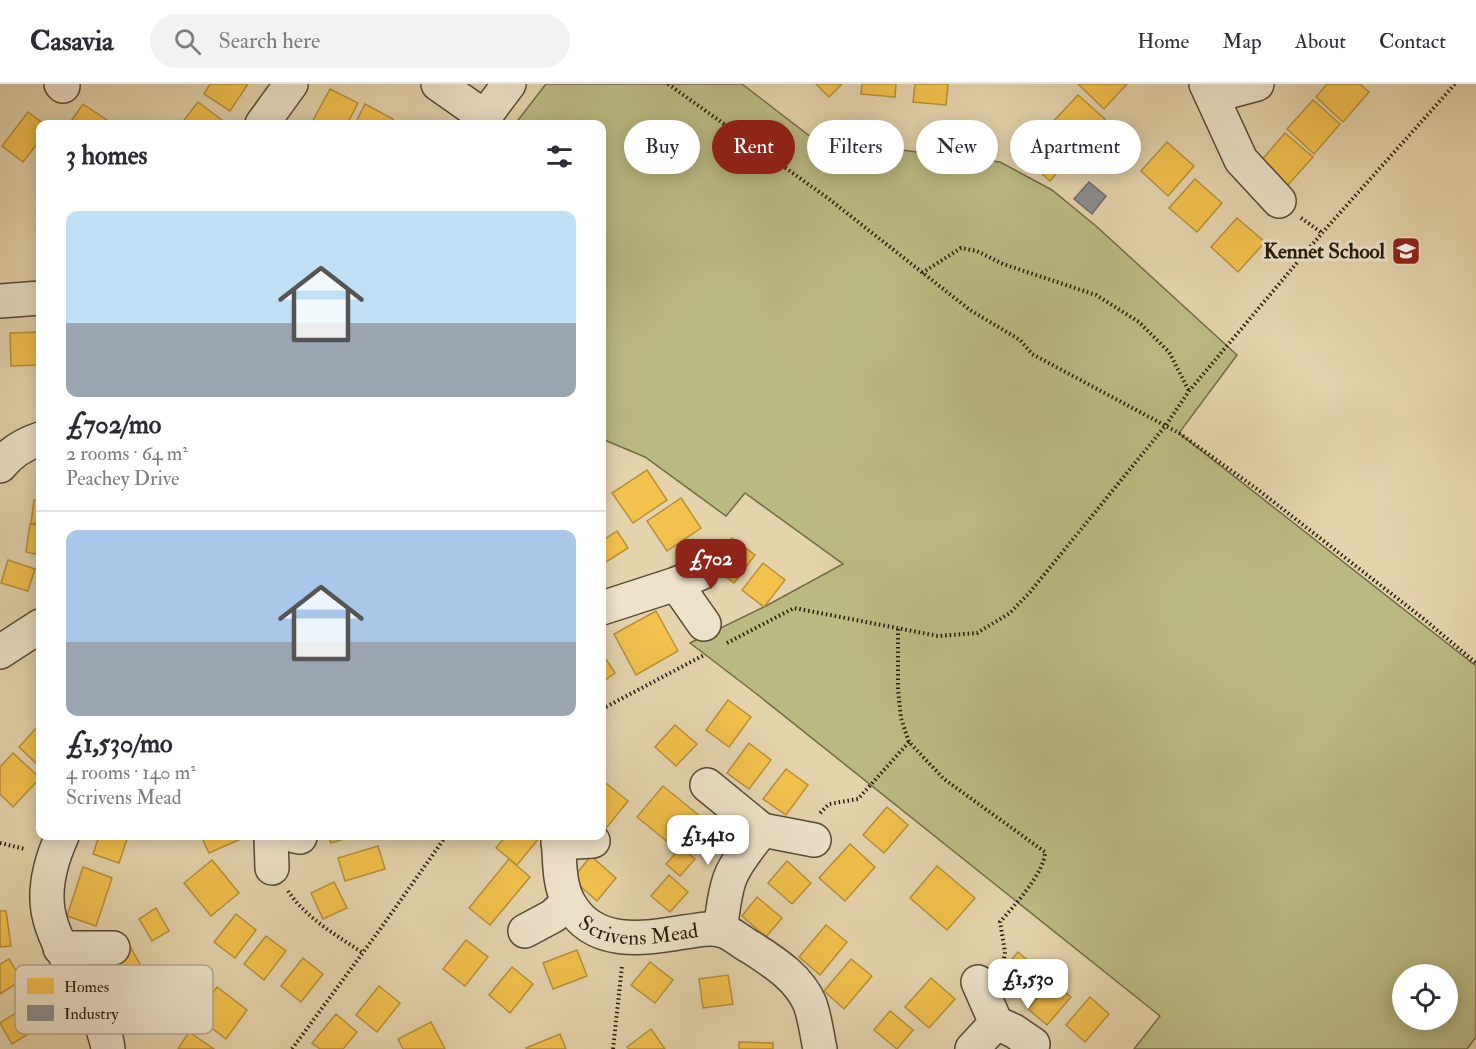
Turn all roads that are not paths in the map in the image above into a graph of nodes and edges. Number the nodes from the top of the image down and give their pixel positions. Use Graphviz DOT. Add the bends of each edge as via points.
graph roads {
  1 [pos="438,84"];
  2 [pos="509,84"];
  3 [pos="1257,84"];
  4 [pos="290,85"];
  5 [pos="1209,90"];
  6 [pos="265,120"];
  7 [pos="481,120"];
  8 [pos="483,120"];
  9 [pos="1279,201"];
  10 [pos="36,298"];
  11 [pos="0,301"];
  12 [pos="36,440"];
  13 [pos="0,466"];
  14 [pos="606,607"];
  15 [pos="36,629"];
  16 [pos="711,641"];
  17 [pos="0,652"];
  18 [pos="707,785"];
  19 [pos="762,830"];
  20 [pos="806,839"];
  21 [pos="60,840"];
  22 [pos="287,840"];
  23 [pos="558,840"];
  24 [pos="576,840"];
  25 [pos="593,841"];
  26 [pos="272,868"];
  27 [pos="568,902"];
  28 [pos="720,930"];
  29 [pos="525,931"];
  30 [pos="60,948"];
  31 [pos="113,948"];
  32 [pos="69,965"];
  33 [pos="978,982"];
  34 [pos="996,1023"];
  35 [pos="105,1034"];
  36 [pos="1033,1044"];
  37 [pos="108,1049"];
  38 [pos="820,1049"];
  39 [pos="972,1049"];
  1 -- 7 [label="street"];
  2 -- 8 [label="street"];
  3 -- 5 [label="street"];
  4 -- 6 [label="street"];
  5 -- 9 [label="street" via="1241,160"];
  10 -- 11 [label="street"];
  12 -- 13 [label="street" via="7,457"];
  14 -- 16 [label="street" via="689,578"];
  15 -- 17 [label="street"];
  18 -- 19 [label="street"];
  19 -- 20 [label="street"];
  19 -- 28 [label="street, Scrivens Mead" via="731,876"];
  21 -- 30 [label="street" via="53,857 47,900 50,925"];
  22 -- 26 [label="street"];
  23 -- 27 [label="street, Scrivens Mead"];
  24 -- 25 [label="street, Scrivens Mead"];
  27 -- 28 [label="street, Scrivens Mead" via="584,922 625,939"];
  27 -- 29 [label="street, Scrivens Mead" via="553,916"];
  28 -- 38 [label="street, Scrivens Mead" via="793,977 810,1004"];
  30 -- 31 [label="street"];
  30 -- 32 [label="street"];
  33 -- 34 [label="street"];
  34 -- 36 [label="street"];
  34 -- 39 [label="street"];
  35 -- 37 [label="street"];
}
